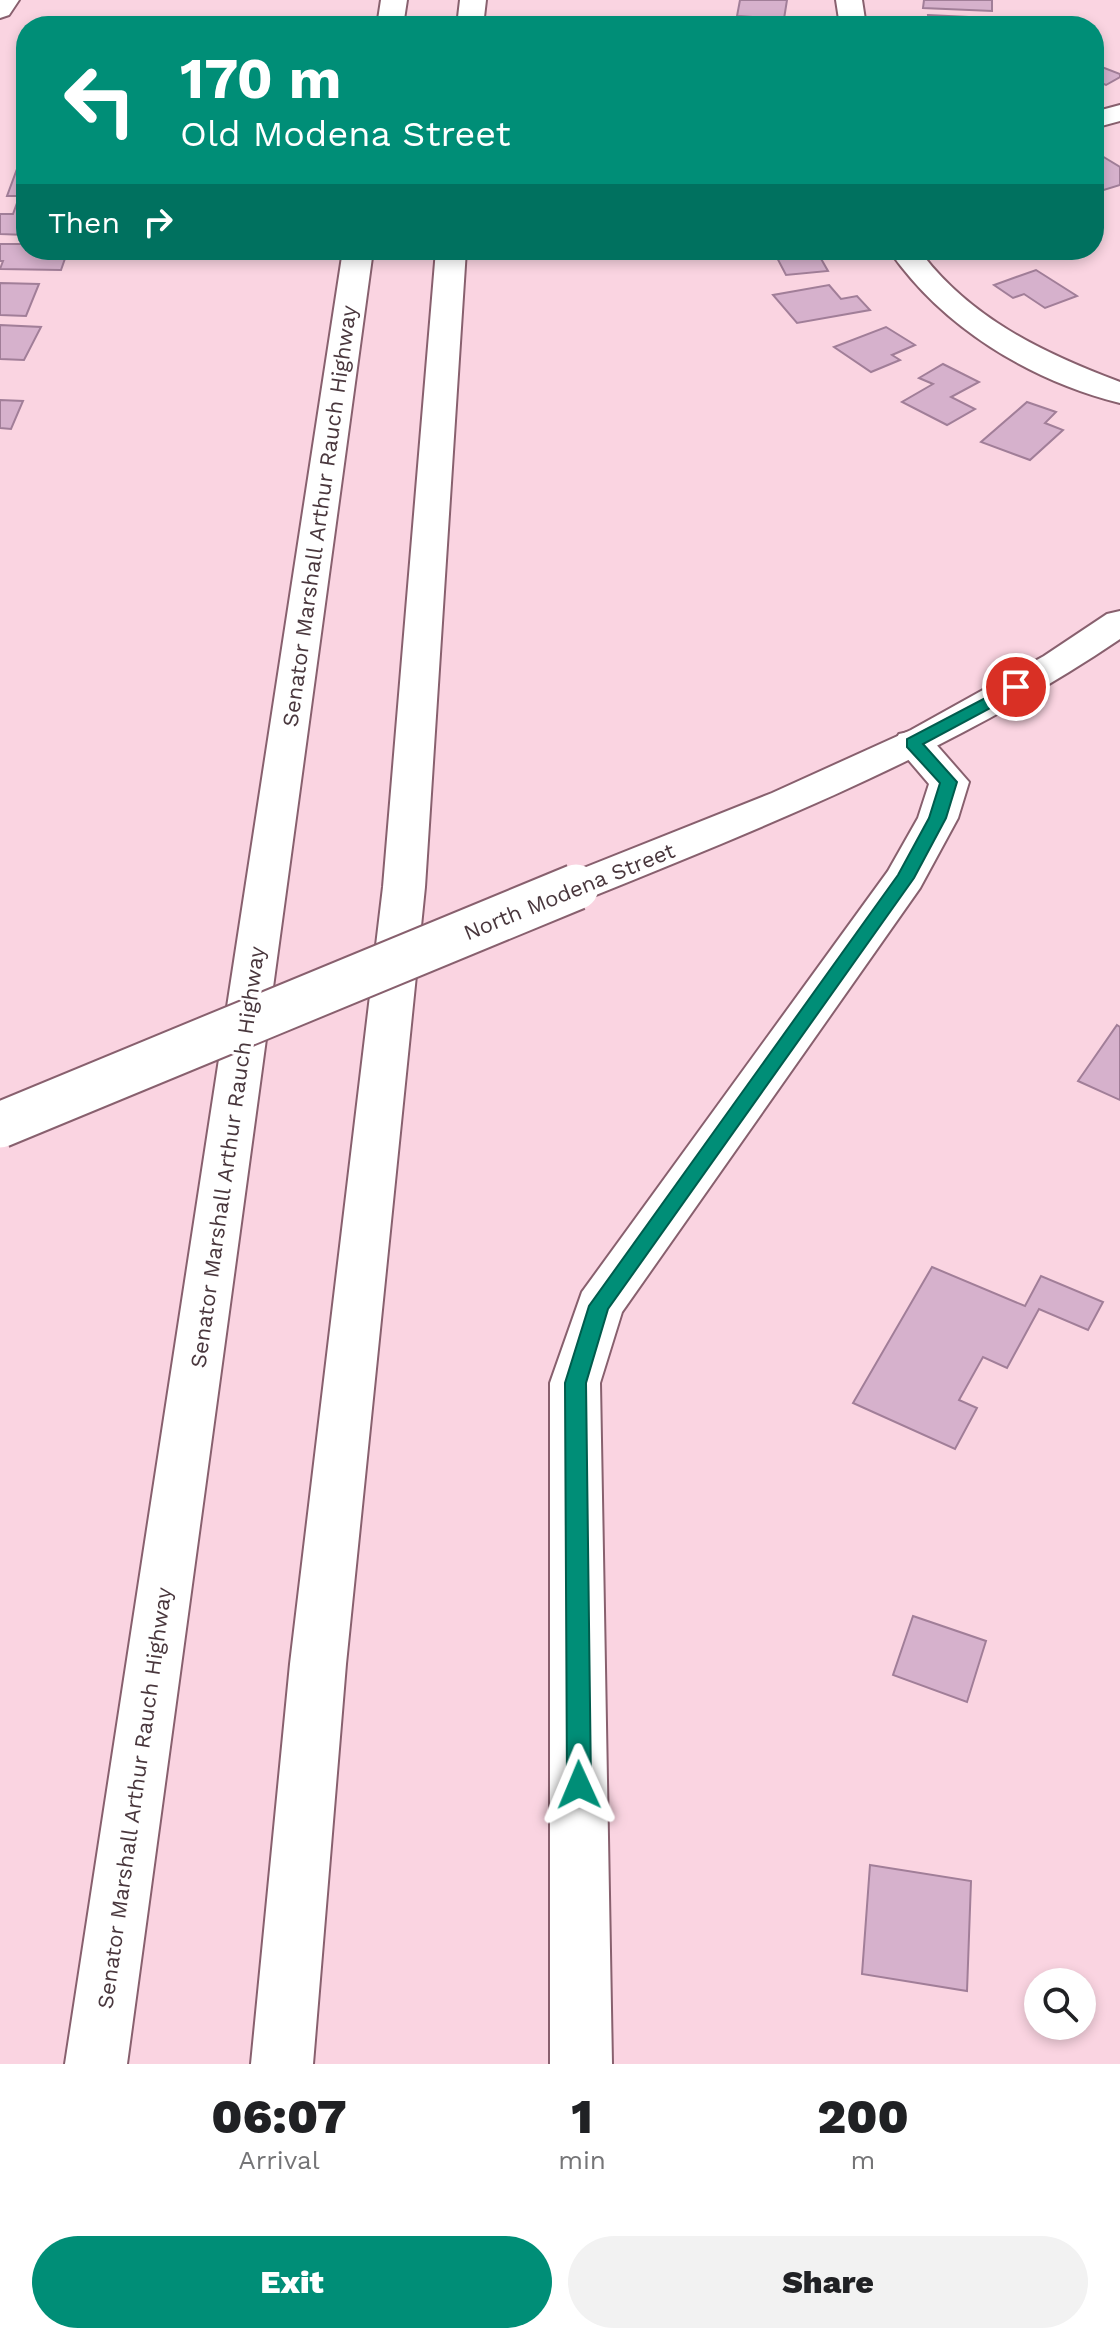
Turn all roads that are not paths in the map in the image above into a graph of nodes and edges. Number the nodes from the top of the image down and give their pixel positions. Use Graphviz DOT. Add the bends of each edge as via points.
graph roads {
  1 [pos="6,0"];
  2 [pos="0,10"];
  3 [pos="357,260"];
  4 [pos="450,260"];
  5 [pos="910,260"];
  6 [pos="1120,393"];
  7 [pos="1120,622"];
  8 [pos="913,743"];
  9 [pos="0,1125"];
  10 [pos="96,2064"];
  11 [pos="282,2064"];
  12 [pos="581,2064"];
  1 -- 2 [label="main road"];
  3 -- 10 [label="main road, Senator Marshall Arthur Rauch Highway"];
  4 -- 11 [label="main road" via="404,887 318,1664"];
  5 -- 6 [label="main road" via="964,316 1041,361"];
  7 -- 8 [label="main road, North Modena Street"];
  8 -- 9 [label="main road, North Modena Street, bridge" via="711,833"];
  8 -- 12 [label="main road" via="949,782 938,818 905,878 599,1306 575,1383"];
}
